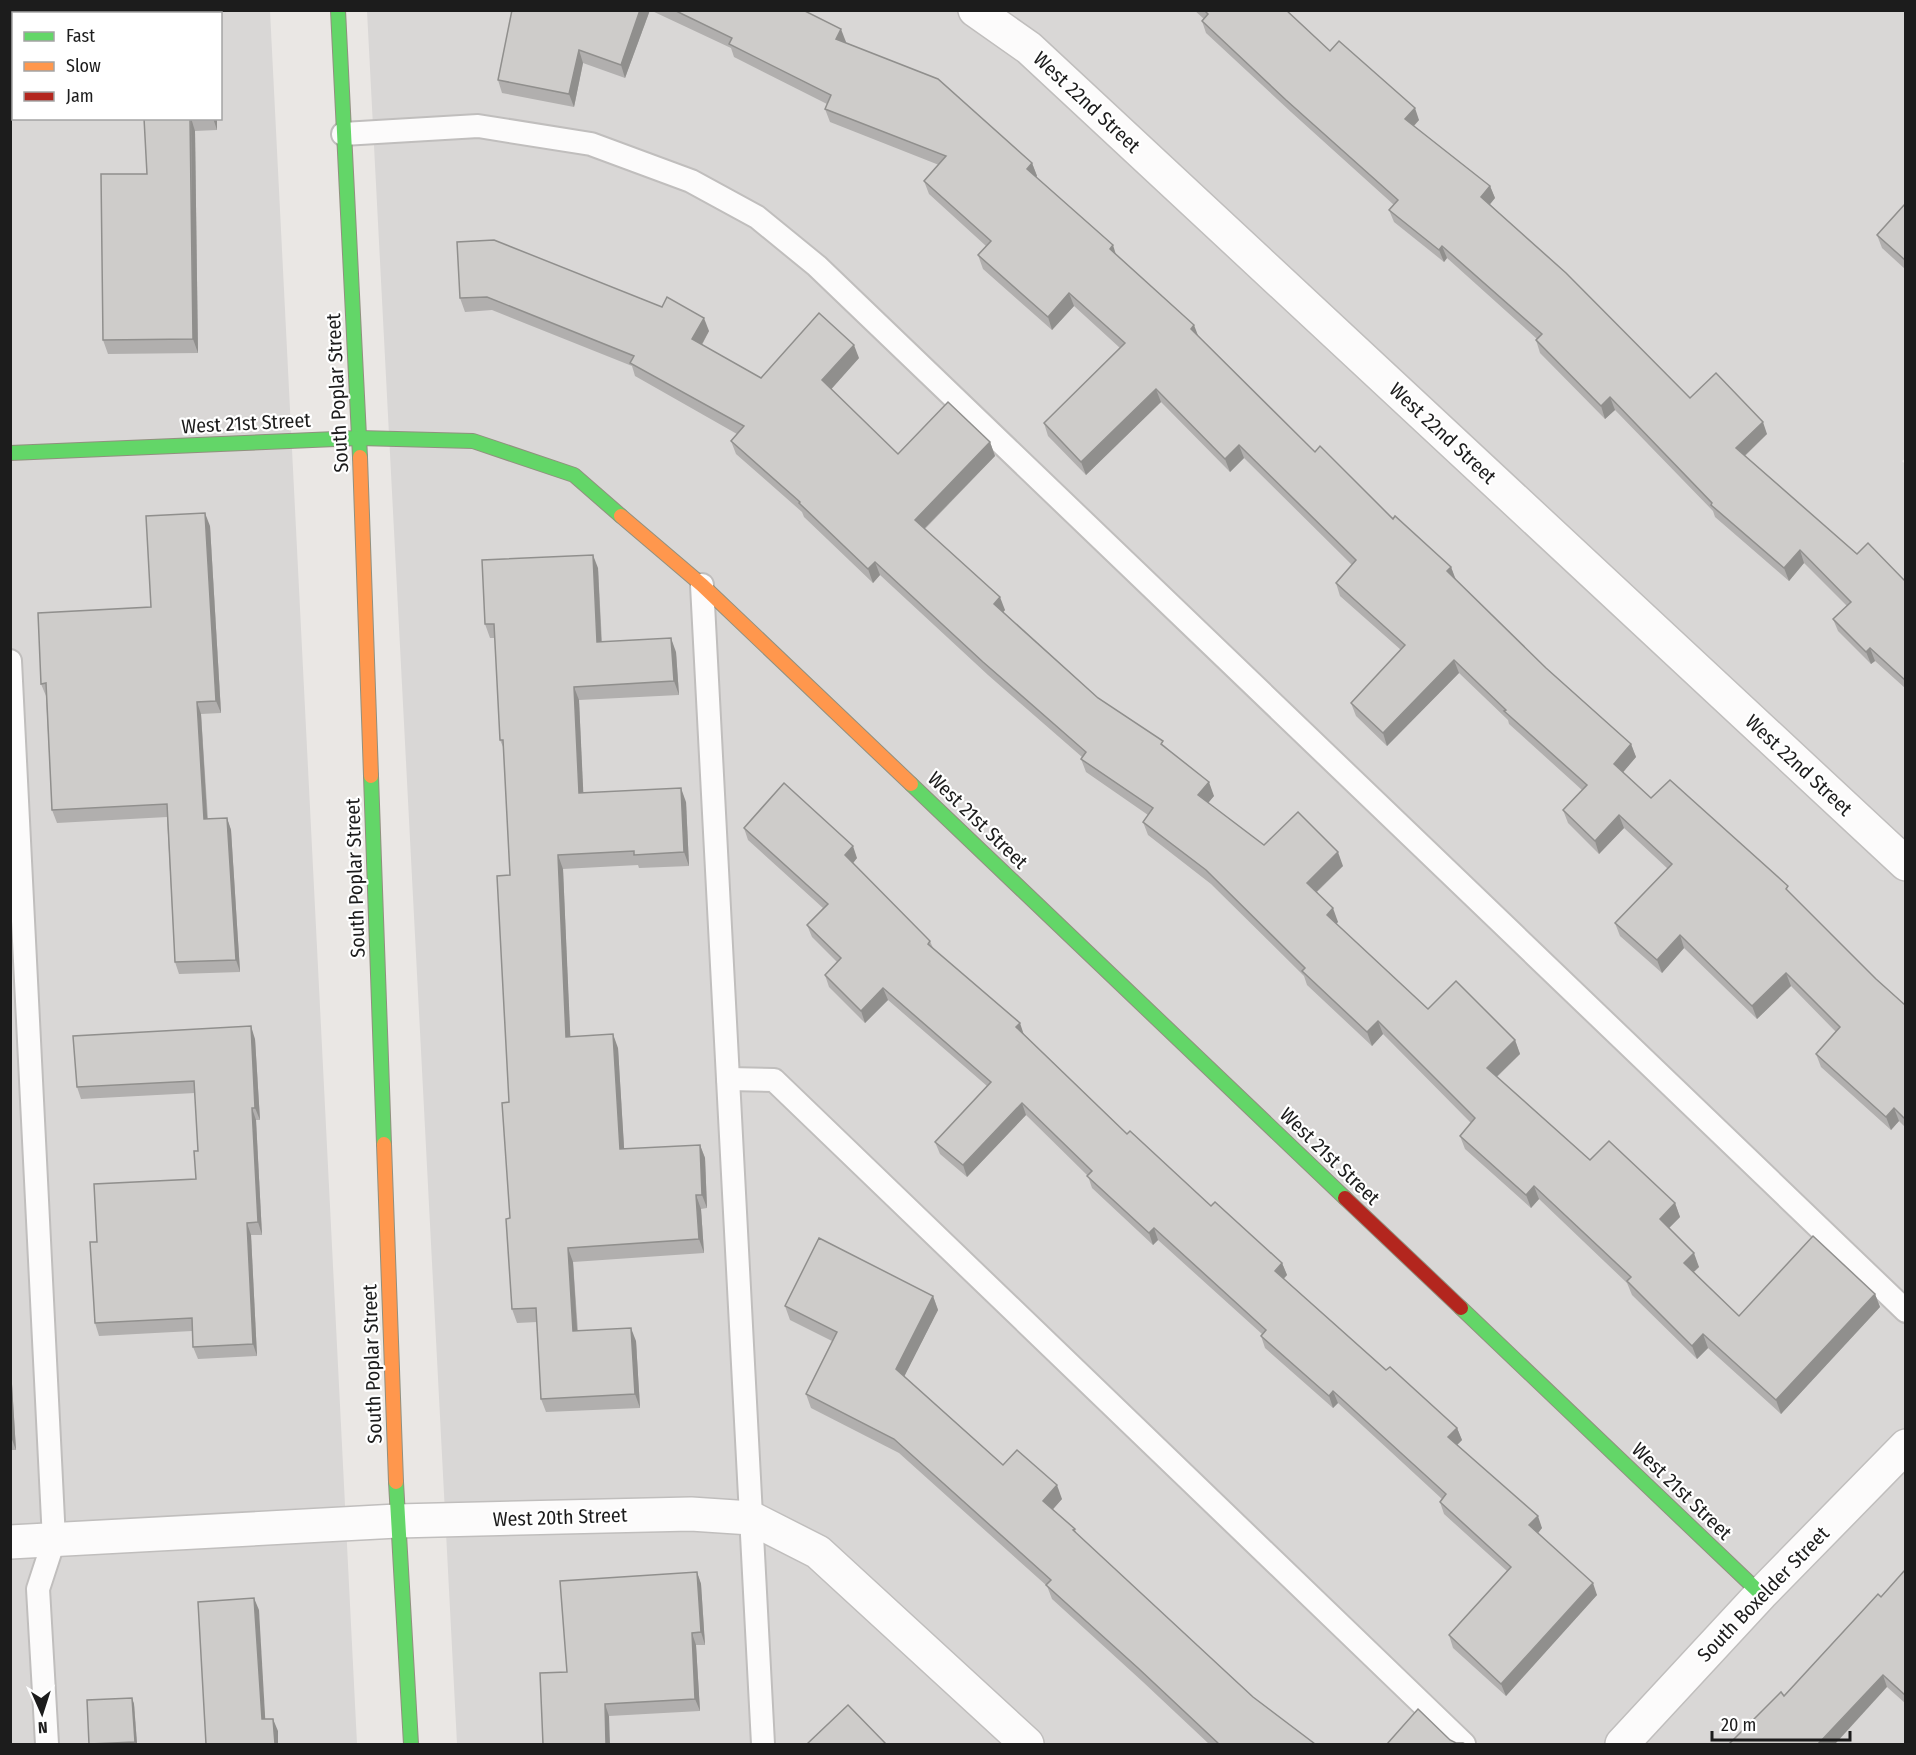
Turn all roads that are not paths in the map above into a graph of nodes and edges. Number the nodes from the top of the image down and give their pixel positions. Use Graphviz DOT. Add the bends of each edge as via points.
graph roads {
  1 [pos="338,10"];
  2 [pos="975,10"];
  3 [pos="343,134"];
  4 [pos="359,438"];
  5 [pos="10,453"];
  6 [pos="702,585"];
  7 [pos="10,661"];
  8 [pos="1905,864"];
  9 [pos="728,1079"];
  10 [pos="1905,1311"];
  11 [pos="1905,1446"];
  12 [pos="751,1518"];
  13 [pos="397,1521"];
  14 [pos="54,1540"];
  15 [pos="10,1542"];
  16 [pos="1761,1594"];
  17 [pos="47,1744"];
  18 [pos="411,1744"];
  19 [pos="762,1744"];
  20 [pos="1027,1744"];
  21 [pos="1464,1744"];
  22 [pos="1622,1744"];
  1 -- 3 [label="street, South Poplar Street"];
  2 -- 8 [label="street, West 22nd Street" via="1038,56"];
  3 -- 4 [label="street, South Poplar Street"];
  3 -- 10 [label="lane" via="478,126 591,144 691,181 757,217 817,266"];
  4 -- 5 [label="street, West 21st Street"];
  4 -- 6 [label="street, West 21st Street" via="473,441 574,475"];
  4 -- 13 [label="street, South Poplar Street"];
  6 -- 9 [label="lane"];
  6 -- 16 [label="street, West 21st Street"];
  7 -- 14 [label="lane"];
  9 -- 12 [label="lane"];
  9 -- 21 [label="lane" via="774,1080"];
  11 -- 16 [label="street, South Boxelder Street"];
  12 -- 13 [label="street, West 20th Street" via="692,1514"];
  12 -- 19 [label="lane"];
  12 -- 20 [label="street, West 20th Street" via="818,1552"];
  13 -- 14 [label="street, West 20th Street"];
  13 -- 18 [label="street, South Poplar Street"];
  14 -- 15 [label="street, West 20th Street"];
  14 -- 17 [label="lane" via="38,1589"];
  16 -- 22 [label="street, South Boxelder Street"];
}
